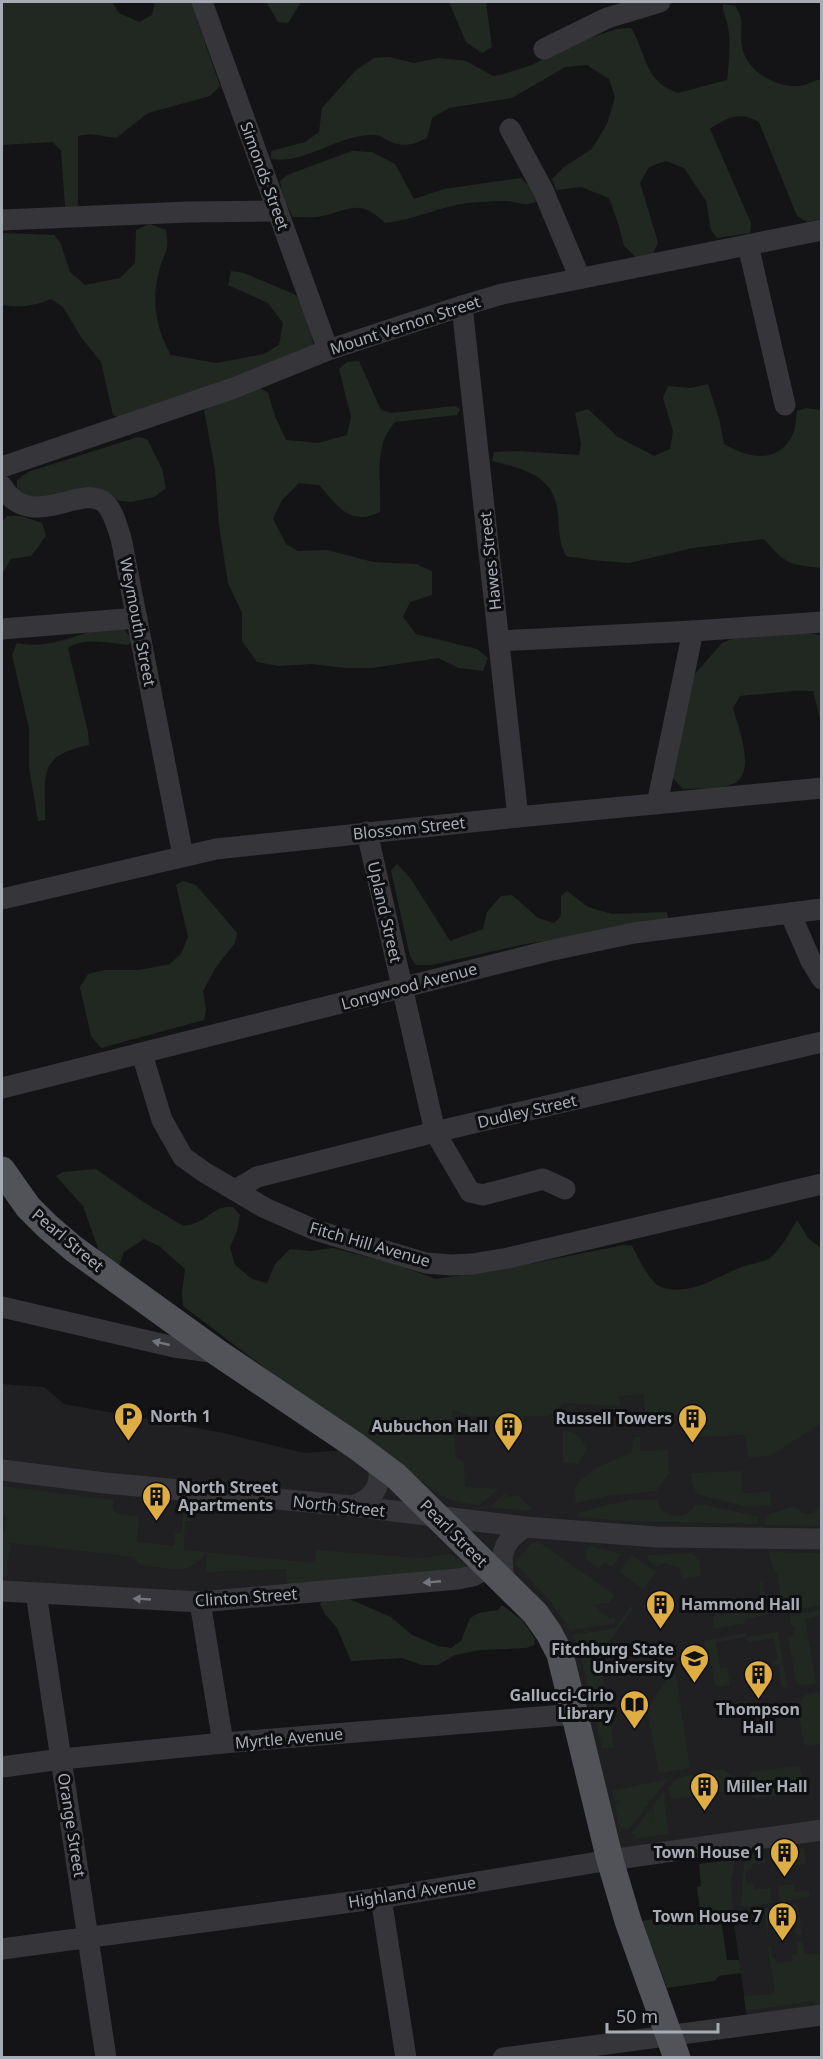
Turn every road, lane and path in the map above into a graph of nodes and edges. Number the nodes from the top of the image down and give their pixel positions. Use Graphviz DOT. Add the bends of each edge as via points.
graph roads {
  1 [pos="202,2"];
  2 [pos="660,2"];
  3 [pos="544,49"];
  4 [pos="510,129"];
  5 [pos="277,211"];
  6 [pos="2,220"];
  7 [pos="822,230"];
  8 [pos="748,244"];
  9 [pos="580,278"];
  10 [pos="462,306"];
  11 [pos="328,350"];
  12 [pos="785,405"];
  13 [pos="2,467"];
  14 [pos="2,486"];
  15 [pos="137,618"];
  16 [pos="822,622"];
  17 [pos="2,629"];
  18 [pos="693,631"];
  19 [pos="498,641"];
  20 [pos="822,788"];
  21 [pos="657,804"];
  22 [pos="518,817"];
  23 [pos="367,832"];
  24 [pos="183,856"];
  25 [pos="2,899"];
  26 [pos="822,909"];
  27 [pos="790,913"];
  28 [pos="822,979"];
  29 [pos="402,988"];
  30 [pos="822,1042"];
  31 [pos="142,1054"];
  32 [pos="2,1088"];
  33 [pos="435,1132"];
  34 [pos="2,1170"];
  35 [pos="822,1184"];
  36 [pos="565,1189"];
  37 [pos="235,1190"];
  38 [pos="2,1307"];
  39 [pos="218,1353"];
  40 [pos="376,1461"];
  41 [pos="2,1470"];
  42 [pos="352,1506"];
  43 [pos="440,1517"];
  44 [pos="525,1527"];
  45 [pos="822,1539"];
  46 [pos="496,1575"];
  47 [pos="2,1591"];
  48 [pos="36,1593"];
  49 [pos="200,1602"];
  50 [pos="576,1714"];
  51 [pos="223,1743"];
  52 [pos="62,1759"];
  53 [pos="2,1767"];
  54 [pos="822,1830"];
  55 [pos="610,1860"];
  56 [pos="381,1898"];
  57 [pos="89,1937"];
  58 [pos="2,1949"];
  59 [pos="822,2015"];
  60 [pos="673,2047"];
  61 [pos="106,2058"];
  62 [pos="405,2058"];
  63 [pos="503,2058"];
  1 -- 5 [label="street, Simonds Street"];
  2 -- 3 [label="street" via="607,18"];
  4 -- 9 [label="street" via="543,190"];
  5 -- 6 [label="street"];
  5 -- 11 [label="street, Simonds Street"];
  7 -- 8 [label="street, Mount Vernon Street"];
  8 -- 9 [label="street, Mount Vernon Street"];
  8 -- 12 [label="street"];
  9 -- 10 [label="street, Mount Vernon Street"];
  10 -- 11 [label="street, Mount Vernon Street"];
  10 -- 19 [label="street, Hawes Street"];
  11 -- 13 [label="street, Mount Vernon Street" via="234,388"];
  14 -- 15 [label="street, Weymouth Street" via="8,496 25,506 53,506 97,498 106,504 121,538"];
  15 -- 17 [label="street"];
  15 -- 24 [label="street, Weymouth Street"];
  16 -- 18 [label="street"];
  18 -- 19 [label="street"];
  18 -- 21 [label="street"];
  19 -- 22 [label="street, Hawes Street"];
  20 -- 21 [label="street, Blossom Street"];
  21 -- 22 [label="street, Blossom Street"];
  22 -- 23 [label="street, Blossom Street"];
  23 -- 24 [label="street, Blossom Street"];
  23 -- 29 [label="street, Upland Street"];
  24 -- 25 [label="street, Blossom Street"];
  26 -- 27 [label="street, Longwood Avenue"];
  27 -- 28 [label="street"];
  27 -- 29 [label="street, Longwood Avenue" via="634,933"];
  29 -- 31 [label="street, Longwood Avenue"];
  29 -- 33 [label="street, Upland Street"];
  30 -- 33 [label="street, Dudley Street"];
  31 -- 32 [label="street, Longwood Avenue"];
  31 -- 37 [label="street, Fitch Hill Avenue" via="162,1120 183,1157"];
  33 -- 36 [label="street, Upland Street" via="470,1192 483,1195 543,1179"];
  33 -- 37 [label="street, Dudley Street" via="257,1177"];
  34 -- 39 [label="main road, Pearl Street" via="28,1207 57,1236"];
  35 -- 37 [label="street, Fitch Hill Avenue" via="508,1258 451,1265 426,1263 315,1230"];
  39 -- 38 [label="street, one-way" via="174,1347"];
  39 -- 40 [label="main road, Pearl Street"];
  40 -- 42 [label="street" via="381,1477 378,1484 366,1500"];
  40 -- 43 [label="main road, Pearl Street"];
  41 -- 42 [label="street, North Street"];
  42 -- 43 [label="street, North Street"];
  43 -- 44 [label="street, North Street"];
  43 -- 46 [label="main road, Pearl Street"];
  44 -- 45 [label="street, North Street" via="657,1537"];
  44 -- 46 [label="street" via="507,1542 502,1568"];
  46 -- 49 [label="street, Clinton Street, one-way"];
  46 -- 50 [label="main road, Pearl Street" via="535,1613 549,1633 560,1654"];
  47 -- 48 [label="street, Clinton Street"];
  49 -- 48 [label="street, Clinton Street, one-way"];
  48 -- 52 [label="street, Orange Street"];
  49 -- 51 [label="street"];
  50 -- 51 [label="street, Myrtle Avenue"];
  50 -- 55 [label="main road, Pearl Street"];
  51 -- 52 [label="street, Myrtle Avenue"];
  52 -- 53 [label="street, Myrtle Avenue"];
  52 -- 57 [label="street, Orange Street"];
  54 -- 55 [label="street, Highland Avenue"];
  55 -- 56 [label="street, Highland Avenue"];
  55 -- 60 [label="main road, Pearl Street"];
  56 -- 57 [label="street, Highland Avenue"];
  56 -- 62 [label="street"];
  57 -- 58 [label="street, Highland Avenue"];
  57 -- 61 [label="street, Orange Street"];
  59 -- 60 [label="street"];
  60 -- 63 [label="street"];
}
